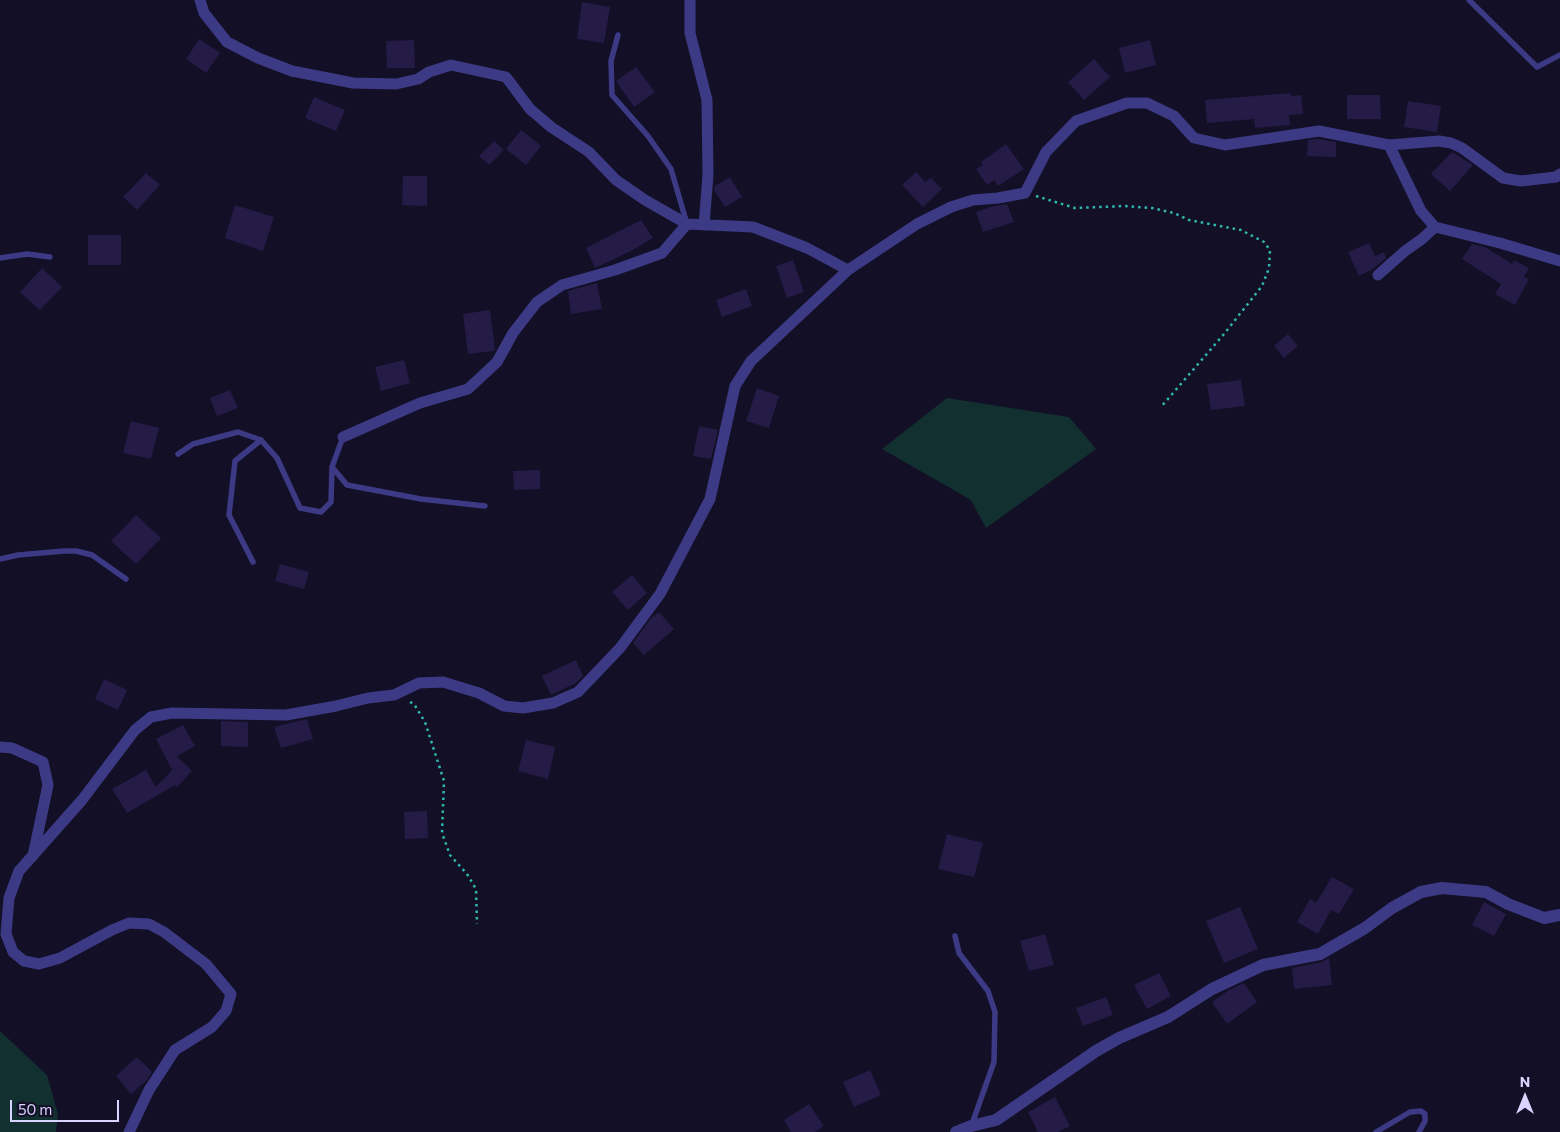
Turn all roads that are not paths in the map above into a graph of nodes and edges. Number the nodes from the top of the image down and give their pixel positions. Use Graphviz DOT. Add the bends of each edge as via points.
graph roads {
  1 [pos="200,0"];
  2 [pos="690,0"];
  3 [pos="1469,0"];
  4 [pos="618,35"];
  5 [pos="1560,55"];
  6 [pos="1389,145"];
  7 [pos="1560,174"];
  8 [pos="687,224"];
  9 [pos="704,225"];
  10 [pos="1435,227"];
  11 [pos="50,257"];
  12 [pos="0,258"];
  13 [pos="1560,261"];
  14 [pos="848,270"];
  15 [pos="1378,276"];
  16 [pos="343,437"];
  17 [pos="261,440"];
  18 [pos="178,454"];
  19 [pos="332,467"];
  20 [pos="485,506"];
  21 [pos="0,559"];
  22 [pos="253,562"];
  23 [pos="126,579"];
  24 [pos="0,747"];
  25 [pos="32,858"];
  26 [pos="1560,915"];
  27 [pos="955,936"];
  28 [pos="971,1126"];
  29 [pos="129,1132"];
  30 [pos="956,1132"];
  31 [pos="1376,1132"];
  32 [pos="1419,1132"];
  1 -- 8 [label="street" via="204,13 227,42 292,71 352,83 396,84 451,65 506,77 530,109 589,152 616,180"];
  2 -- 9 [label="street" via="690,33 707,100 708,175"];
  3 -- 5 [label="lane" via="1537,67"];
  4 -- 8 [label="lane" via="610,61 612,95 648,136 671,169"];
  6 -- 7 [label="street" via="1451,143 1503,178 1521,181"];
  6 -- 10 [label="street" via="1420,211"];
  6 -- 14 [label="street" via="1319,131 1225,145 1194,138 1174,116 1147,103 1127,103 1076,121 1046,152 1026,193 973,200 951,207 916,224"];
  8 -- 9 [label="street"];
  8 -- 16 [label="street" via="662,253 562,285 537,302 513,333 497,362 468,389 420,403"];
  9 -- 14 [label="street" via="753,226 807,248"];
  10 -- 13 [label="street"];
  10 -- 15 [label="street"];
  11 -- 12 [label="lane" via="27,254"];
  14 -- 25 [label="street" via="751,361 734,386 710,499 660,594 620,648 578,692 553,703 523,708 504,706 478,693 443,682 419,682 394,695 286,715 172,713 151,717 135,730 82,800"];
  16 -- 19 [label="lane"];
  17 -- 18 [label="lane" via="238,432 193,444"];
  17 -- 19 [label="lane" via="277,458 300,508 321,512 331,502"];
  17 -- 22 [label="lane" via="235,461 229,515"];
  19 -- 20 [label="lane" via="346,485 421,499"];
  21 -- 23 [label="lane" via="76,551 92,555"];
  24 -- 25 [label="street" via="12,748 43,762 48,785"];
  25 -- 29 [label="street" via="19,871 9,898 6,934 13,952 24,960 39,964 60,958 129,923 149,924 206,964 231,994 226,1012 212,1027 175,1050 149,1090"];
  26 -- 28 [label="street" via="1544,918 1486,892 1442,888 1421,892 1320,954 1262,965 1212,989 1168,1017 1096,1050 996,1120"];
  27 -- 28 [label="lane" via="959,953 988,991 995,1012 994,1062"];
  28 -- 30 [label="street"];
  31 -- 32 [label="lane" via="1410,1112 1421,1111 1426,1114 1426,1121"];
}
